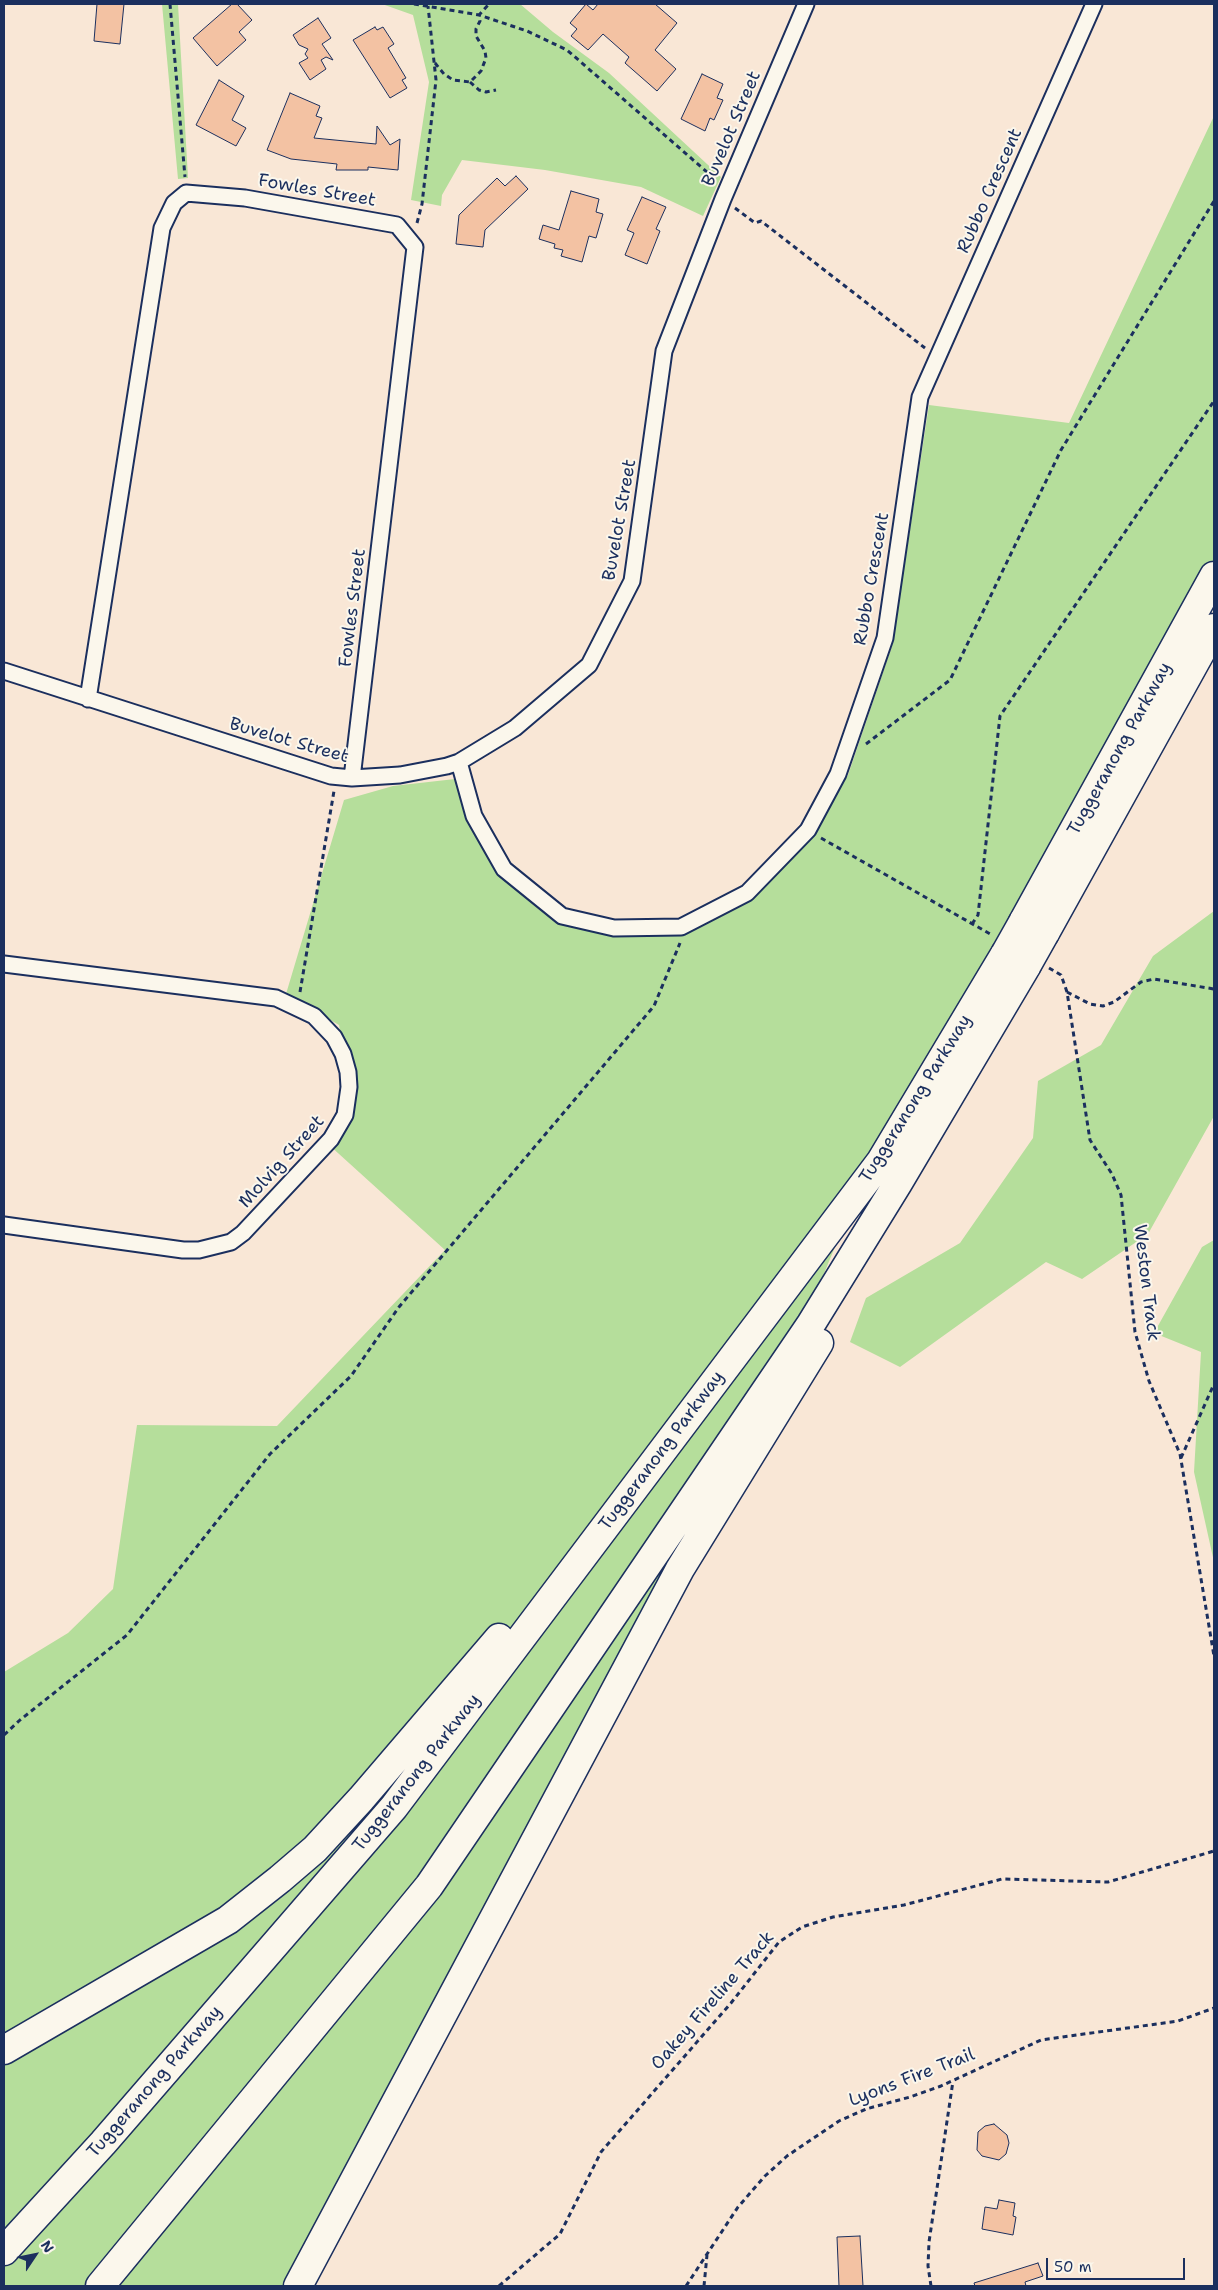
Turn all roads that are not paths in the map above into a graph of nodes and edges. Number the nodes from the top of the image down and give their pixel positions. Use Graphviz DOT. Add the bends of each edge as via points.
graph roads {
  1 [pos="806,4"];
  2 [pos="1094,4"];
  3 [pos="1214,576"];
  4 [pos="1214,628"];
  5 [pos="4,671"];
  6 [pos="88,699"];
  7 [pos="459,762"];
  8 [pos="347,784"];
  9 [pos="1034,927"];
  10 [pos="1019,956"];
  11 [pos="4,964"];
  12 [pos="898,1183"];
  13 [pos="4,1225"];
  14 [pos="741,1346"];
  15 [pos="4,2050"];
  16 [pos="4,2251"];
  17 [pos="100,2286"];
  18 [pos="298,2286"];
  1 -- 7 [label="street, Buvelot Street" via="727,189 664,351 632,581 589,664 515,728"];
  2 -- 7 [label="street, Rubbo Crescent" via="920,397 885,638 838,774 808,830 747,893 688,924 681,927 614,928 562,916 504,869 474,816"];
  3 -- 9 [label="highway, Tuggeranong Parkway"];
  4 -- 9 [label="highway, Tuggeranong Parkway"];
  5 -- 6 [label="street, Buvelot Street"];
  6 -- 8 [label="street, Buvelot Street" via="330,785"];
  6 -- 8 [label="street, Fowles Street" via="162,228 174,203 186,193 245,198 397,225 415,247"];
  7 -- 8 [label="street, Buvelot Street"];
  9 -- 10 [label="highway, Tuggeranong Parkway, bridge"];
  10 -- 12 [label="highway, Tuggeranong Parkway"];
  10 -- 14 [label="highway, Tuggeranong Parkway" via="881,1161"];
  11 -- 13 [label="street, Molvig Street" via="276,998 314,1016 334,1037 348,1072 348,1102 340,1128 230,1242 216,1247 184,1250"];
  12 -- 17 [label="highway, Tuggeranong Parkway" via="811,1324 429,1886"];
  12 -- 18 [label="highway" via="825,1333 680,1569"];
  14 -- 15 [label="highway" via="444,1705 316,1849 228,1920"];
  14 -- 16 [label="highway, Tuggeranong Parkway" via="394,1807 109,2136"];
}
